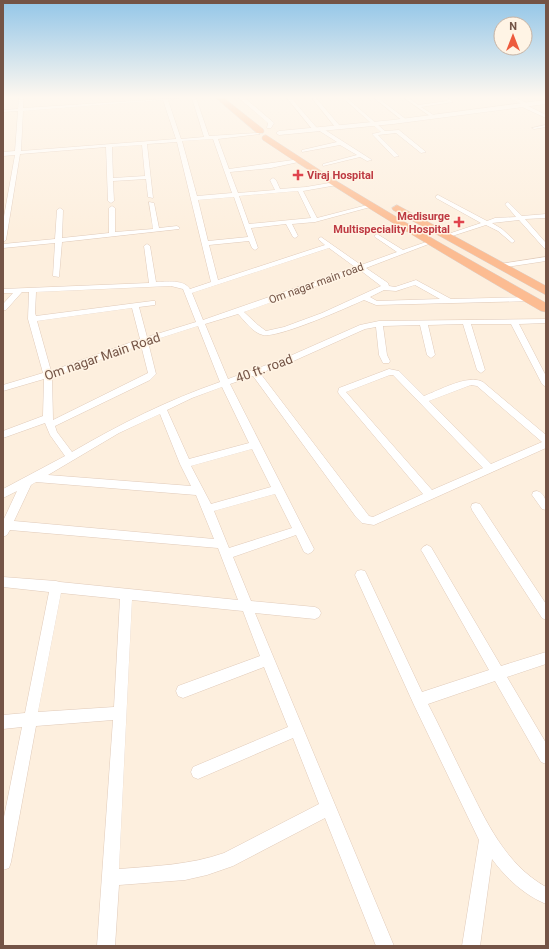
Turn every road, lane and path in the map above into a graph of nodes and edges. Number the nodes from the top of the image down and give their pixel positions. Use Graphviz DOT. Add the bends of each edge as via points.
graph roads {
  1 [pos="18,142"];
  2 [pos="152,142"];
  3 [pos="180,142"];
  4 [pos="217,142"];
  5 [pos="279,142"];
  6 [pos="287,142"];
  7 [pos="382,142"];
  8 [pos="411,142"];
  9 [pos="144,143"];
  10 [pos="341,143"];
  11 [pos="109,146"];
  12 [pos="304,151"];
  13 [pos="423,152"];
  14 [pos="18,153"];
  15 [pos="3,154"];
  16 [pos="362,155"];
  17 [pos="396,156"];
  18 [pos="369,160"];
  19 [pos="300,161"];
  20 [pos="325,165"];
  21 [pos="227,171"];
  22 [pos="148,178"];
  23 [pos="110,180"];
  24 [pos="273,180"];
  25 [pos="335,184"];
  26 [pos="360,187"];
  27 [pos="300,190"];
  28 [pos="278,192"];
  29 [pos="236,194"];
  30 [pos="438,197"];
  31 [pos="195,198"];
  32 [pos="111,201"];
  33 [pos="387,202"];
  34 [pos="508,204"];
  35 [pos="371,206"];
  36 [pos="112,208"];
  37 [pos="60,210"];
  38 [pos="546,216"];
  39 [pos="519,217"];
  40 [pos="315,220"];
  41 [pos="486,222"];
  42 [pos="288,223"];
  43 [pos="247,226"];
  44 [pos="177,228"];
  45 [pos="156,230"];
  46 [pos="112,235"];
  47 [pos="295,236"];
  48 [pos="377,236"];
  49 [pos="447,236"];
  50 [pos="252,239"];
  51 [pos="321,239"];
  52 [pos="3,240"];
  53 [pos="59,240"];
  54 [pos="512,241"];
  55 [pos="431,242"];
  56 [pos="204,243"];
  57 [pos="330,245"];
  58 [pos="3,246"];
  59 [pos="147,246"];
  60 [pos="546,247"];
  61 [pos="255,248"];
  62 [pos="402,252"];
  63 [pos="546,259"];
  64 [pos="500,266"];
  65 [pos="361,267"];
  66 [pos="57,276"];
  67 [pos="215,283"];
  68 [pos="153,285"];
  69 [pos="383,288"];
  70 [pos="20,290"];
  71 [pos="33,290"];
  72 [pos="3,291"];
  73 [pos="546,291"];
  74 [pos="188,292"];
  75 [pos="364,297"];
  76 [pos="533,299"];
  77 [pos="449,301"];
  78 [pos="152,303"];
  79 [pos="135,305"];
  80 [pos="3,308"];
  81 [pos="546,308"];
  82 [pos="239,311"];
  83 [pos="32,319"];
  84 [pos="546,321"];
  85 [pos="423,322"];
  86 [pos="466,322"];
  87 [pos="514,322"];
  88 [pos="201,323"];
  89 [pos="379,323"];
  90 [pos="143,341"];
  91 [pos="432,355"];
  92 [pos="386,361"];
  93 [pos="480,370"];
  94 [pos="255,372"];
  95 [pos="48,375"];
  96 [pos="225,382"];
  97 [pos="546,384"];
  98 [pos="3,388"];
  99 [pos="423,400"];
  100 [pos="162,408"];
  101 [pos="49,422"];
  102 [pos="3,435"];
  103 [pos="546,440"];
  104 [pos="546,444"];
  105 [pos="255,445"];
  106 [pos="70,456"];
  107 [pos="185,464"];
  108 [pos="489,468"];
  109 [pos="31,480"];
  110 [pos="278,489"];
  111 [pos="198,491"];
  112 [pos="3,494"];
  113 [pos="538,495"];
  114 [pos="431,496"];
  115 [pos="546,506"];
  116 [pos="476,507"];
  117 [pos="208,509"];
  118 [pos="5,529"];
  119 [pos="298,530"];
  120 [pos="308,548"];
  121 [pos="224,549"];
  122 [pos="427,550"];
  123 [pos="361,575"];
  124 [pos="3,582"];
  125 [pos="56,586"];
  126 [pos="126,594"];
  127 [pos="247,606"];
  128 [pos="315,613"];
  129 [pos="546,614"];
  130 [pos="546,658"];
  131 [pos="268,659"];
  132 [pos="500,674"];
  133 [pos="183,690"];
  134 [pos="419,700"];
  135 [pos="120,713"];
  136 [pos="29,720"];
  137 [pos="3,722"];
  138 [pos="296,730"];
  139 [pos="546,757"];
  140 [pos="198,772"];
  141 [pos="328,808"];
  142 [pos="487,839"];
  143 [pos="3,862"];
  144 [pos="111,878"];
  145 [pos="546,896"];
  146 [pos="106,946"];
  147 [pos="385,946"];
  148 [pos="471,946"];
  1 -- 14 [label="street"];
  2 -- 9 [label="street"];
  3 -- 31 [label="street"];
  4 -- 21 [label="street"];
  5 -- 19 [label="highway"];
  6 -- 12 [label="highway"];
  7 -- 17 [label="street"];
  8 -- 13 [label="street"];
  9 -- 11 [label="street"];
  9 -- 22 [label="street"];
  10 -- 12 [label="street"];
  10 -- 16 [label="street"];
  11 -- 14 [label="street"];
  11 -- 23 [label="street"];
  12 -- 20 [label="highway"];
  14 -- 15 [label="street"];
  14 -- 52 [label="street"];
  16 -- 18 [label="street"];
  16 -- 20 [label="street"];
  19 -- 21 [label="street"];
  19 -- 25 [label="highway"];
  20 -- 26 [label="highway"];
  21 -- 29 [label="street"];
  22 -- 23 [label="street"];
  22 -- 45 [label="street"];
  23 -- 32 [label="street"];
  24 -- 28 [label="street"];
  25 -- 27 [label="street"];
  25 -- 35 [label="highway"];
  27 -- 28 [label="street"];
  27 -- 40 [label="street"];
  28 -- 29 [label="street"];
  29 -- 31 [label="street"];
  29 -- 43 [label="street"];
  30 -- 41 [label="street"];
  31 -- 56 [label="street"];
  33 -- 49 [label="highway"];
  34 -- 39 [label="street"];
  35 -- 40 [label="street"];
  35 -- 55 [label="highway"];
  36 -- 46 [label="street"];
  37 -- 53 [label="street"];
  38 -- 39 [label="street"];
  39 -- 41 [label="street"];
  39 -- 60 [label="street"];
  40 -- 42 [label="street"];
  41 -- 49 [label="street"];
  41 -- 54 [label="street"];
  42 -- 43 [label="street"];
  42 -- 47 [label="street"];
  43 -- 50 [label="street"];
  44 -- 45 [label="street"];
  45 -- 46 [label="street"];
  46 -- 53 [label="street"];
  48 -- 62 [label="street"];
  49 -- 64 [label="highway"];
  50 -- 56 [label="street"];
  50 -- 61 [label="street"];
  51 -- 57 [label="street"];
  53 -- 58 [label="street"];
  53 -- 66 [label="street"];
  55 -- 62 [label="street, Om nagar main road"];
  55 -- 76 [label="highway"];
  56 -- 67 [label="street"];
  57 -- 65 [label="street"];
  57 -- 67 [label="street"];
  59 -- 68 [label="street"];
  62 -- 65 [label="street, Om nagar main road"];
  63 -- 64 [label="street"];
  64 -- 73 [label="highway"];
  65 -- 69 [label="street" via="385,284"];
  65 -- 82 [label="street, Om nagar main road"];
  67 -- 74 [label="street"];
  68 -- 71 [label="street"];
  68 -- 74 [label="street" via="178,284"];
  69 -- 75 [label="street"];
  69 -- 77 [label="street" via="396,289 416,282"];
  70 -- 71 [label="street"];
  70 -- 72 [label="street"];
  70 -- 80 [label="street"];
  71 -- 83 [label="street"];
  74 -- 88 [label="street"];
  75 -- 77 [label="street" via="376,303"];
  75 -- 82 [label="street" via="268,334"];
  76 -- 77 [label="street"];
  76 -- 81 [label="highway"];
  78 -- 79 [label="street"];
  79 -- 83 [label="street"];
  79 -- 90 [label="street"];
  82 -- 88 [label="street, Om nagar main road"];
  83 -- 95 [label="street"];
  84 -- 87 [label="street, 40 ft. road"];
  85 -- 86 [label="street, 40 ft. road"];
  85 -- 89 [label="street, 40 ft. road"];
  85 -- 91 [label="street"];
  86 -- 87 [label="street, 40 ft. road"];
  86 -- 93 [label="street"];
  87 -- 97 [label="street"];
  88 -- 90 [label="street, Om nagar Main Road"];
  88 -- 96 [label="street"];
  89 -- 92 [label="street"];
  89 -- 94 [label="street, 40 ft. road" via="355,330"];
  90 -- 95 [label="street, Om nagar Main Road"];
  90 -- 101 [label="street" via="152,372 150,376"];
  94 -- 96 [label="street, 40 ft. road"];
  94 -- 114 [label="street" via="366,520 374,520"];
  95 -- 98 [label="street, Om nagar Main Road"];
  95 -- 101 [label="street"];
  96 -- 100 [label="street, 40 ft. road"];
  96 -- 105 [label="street"];
  99 -- 103 [label="street" via="476,382"];
  99 -- 108 [label="street"];
  99 -- 114 [label="street" via="392,371 342,392"];
  100 -- 106 [label="street, 40 ft. road"];
  100 -- 107 [label="street"];
  101 -- 102 [label="street"];
  101 -- 106 [label="street" via="59,442"];
  104 -- 108 [label="street"];
  105 -- 107 [label="street"];
  105 -- 110 [label="street"];
  106 -- 109 [label="street, 40 ft. road"];
  107 -- 111 [label="street"];
  108 -- 114 [label="street"];
  109 -- 111 [label="street"];
  109 -- 112 [label="street, 40 ft. road"];
  109 -- 118 [label="street"];
  110 -- 117 [label="street"];
  110 -- 119 [label="street"];
  111 -- 117 [label="street"];
  113 -- 115 [label="street"];
  116 -- 129 [label="street"];
  117 -- 121 [label="street"];
  118 -- 121 [label="street"];
  119 -- 120 [label="street"];
  119 -- 121 [label="street"];
  121 -- 127 [label="street"];
  122 -- 132 [label="street"];
  123 -- 134 [label="street"];
  124 -- 125 [label="street"];
  125 -- 126 [label="street"];
  125 -- 136 [label="street"];
  126 -- 127 [label="street"];
  126 -- 135 [label="street"];
  127 -- 128 [label="street"];
  127 -- 131 [label="street"];
  130 -- 132 [label="street"];
  131 -- 133 [label="street"];
  131 -- 138 [label="street"];
  132 -- 134 [label="street"];
  132 -- 139 [label="street"];
  134 -- 142 [label="street"];
  135 -- 136 [label="street"];
  135 -- 144 [label="street"];
  136 -- 137 [label="street"];
  136 -- 143 [label="street"];
  138 -- 140 [label="street"];
  138 -- 141 [label="street"];
  141 -- 144 [label="street" via="227,860 207,867 185,872"];
  141 -- 147 [label="street"];
  142 -- 145 [label="street" via="500,858 520,879"];
  142 -- 148 [label="street"];
  144 -- 146 [label="street"];
}
